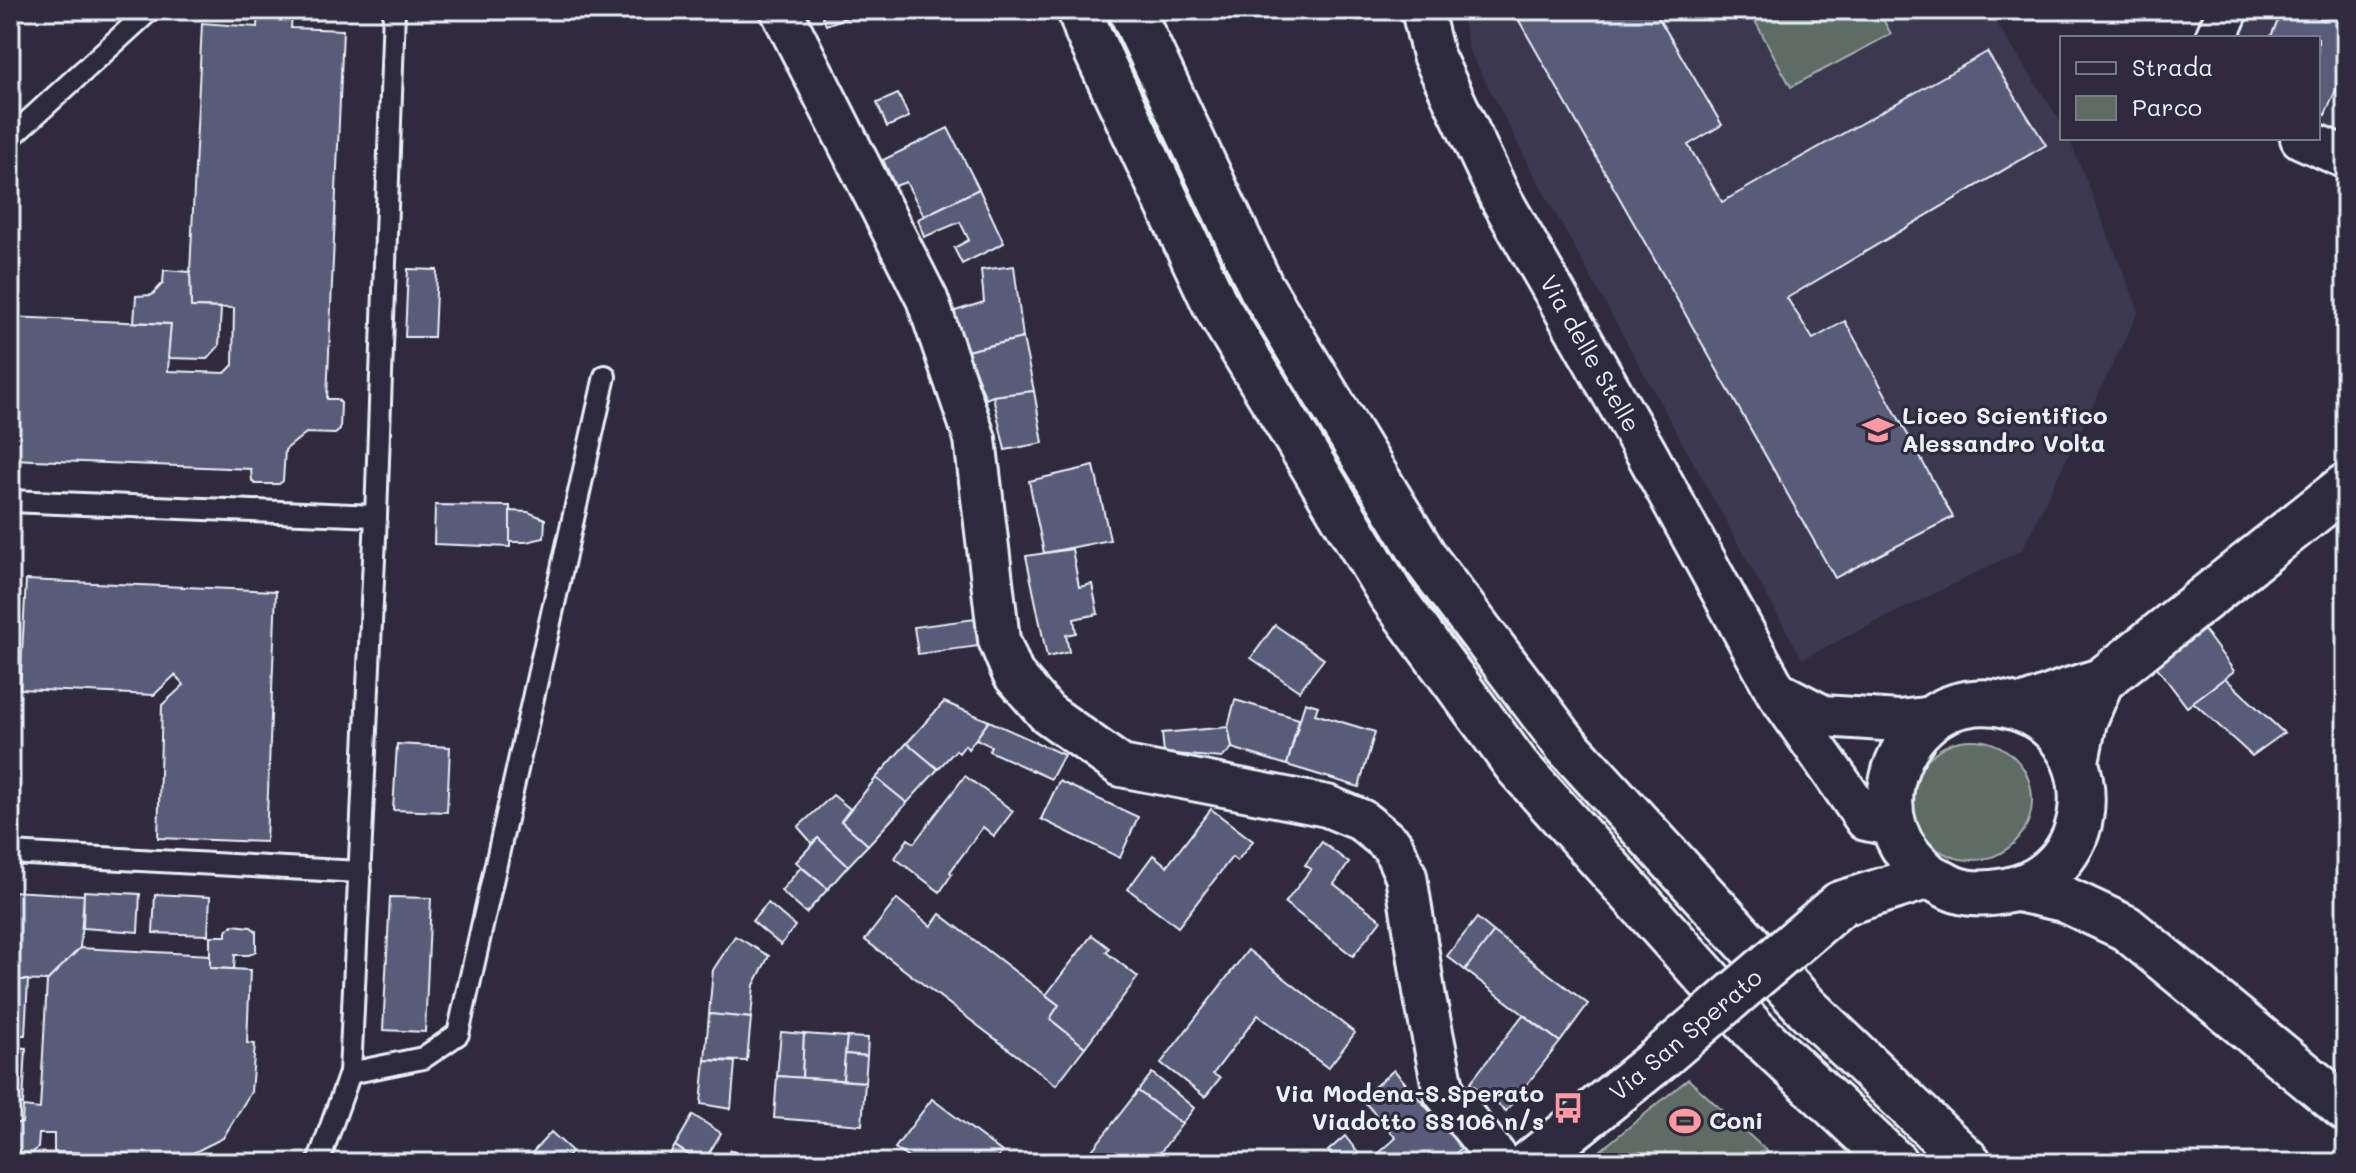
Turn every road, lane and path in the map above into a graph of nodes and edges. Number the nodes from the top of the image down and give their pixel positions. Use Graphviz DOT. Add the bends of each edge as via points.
graph roads {
  1 [pos="150,10"];
  2 [pos="394,10"];
  3 [pos="781,10"];
  4 [pos="1080,10"];
  5 [pos="1131,10"];
  6 [pos="1422,10"];
  7 [pos="2228,10"];
  8 [pos="2217,36"];
  9 [pos="10,138"];
  10 [pos="2306,140"];
  11 [pos="2346,158"];
  12 [pos="605,376"];
  13 [pos="2346,486"];
  14 [pos="10,501"];
  15 [pos="376,516"];
  16 [pos="2101,681"];
  17 [pos="1776,691"];
  18 [pos="2022,708"];
  19 [pos="1933,717"];
  20 [pos="2076,761"];
  21 [pos="1894,826"];
  22 [pos="2077,830"];
  23 [pos="10,853"];
  24 [pos="360,872"];
  25 [pos="1929,876"];
  26 [pos="2018,889"];
  27 [pos="1840,904"];
  28 [pos="2126,928"];
  29 [pos="350,1073"];
  30 [pos="2346,1109"];
  31 [pos="318,1163"];
  32 [pos="1501,1163"];
  33 [pos="1530,1163"];
  34 [pos="1895,1163"];
  35 [pos="1969,1163"];
  1 -- 9 [label="lane"];
  2 -- 15 [label="lane"];
  3 -- 32 [label="street" via="927,299 975,439 999,640 1013,674 1047,713 1121,766 1327,806 1361,820 1392,845 1406,876 1444,1092"];
  4 -- 34 [label="main road" via="1215,304 1391,595 1517,766 1754,1030"];
  5 -- 35 [label="main road" via="1261,287 1427,561 1567,746 1807,1008"];
  6 -- 17 [label="street, Via delle Stelle" via="1433,55 1500,197"];
  7 -- 8 [label="street"];
  10 -- 11 [label="street"];
  12 -- 29 [label="lane" via="458,1034 423,1058"];
  13 -- 16 [label="main road"];
  14 -- 15 [label="lane"];
  15 -- 24 [label="lane"];
  16 -- 18 [label="main road"];
  16 -- 20 [label="main road" via="2084,721"];
  17 -- 19 [label="street" via="1823,716 1899,721"];
  17 -- 21 [label="street, Via delle Stelle" via="1866,820"];
  18 -- 19 [label="main road" via="1992,701"];
  18 -- 20 [label="main road" via="2045,721"];
  19 -- 21 [label="main road" via="1910,738 1895,766 1890,796"];
  20 -- 22 [label="main road" via="2083,807"];
  21 -- 25 [label="main road" via="1907,854"];
  21 -- 27 [label="main road"];
  22 -- 26 [label="main road" via="2064,855 2043,876"];
  22 -- 28 [label="main road" via="2092,878"];
  23 -- 24 [label="lane"];
  24 -- 29 [label="lane"];
  25 -- 26 [label="main road" via="1957,890 1988,894"];
  25 -- 27 [label="main road"];
  26 -- 28 [label="main road" via="2064,899"];
  27 -- 33 [label="main road, Via San Sperato, bridge"];
  28 -- 30 [label="main road"];
  29 -- 31 [label="lane"];
}
